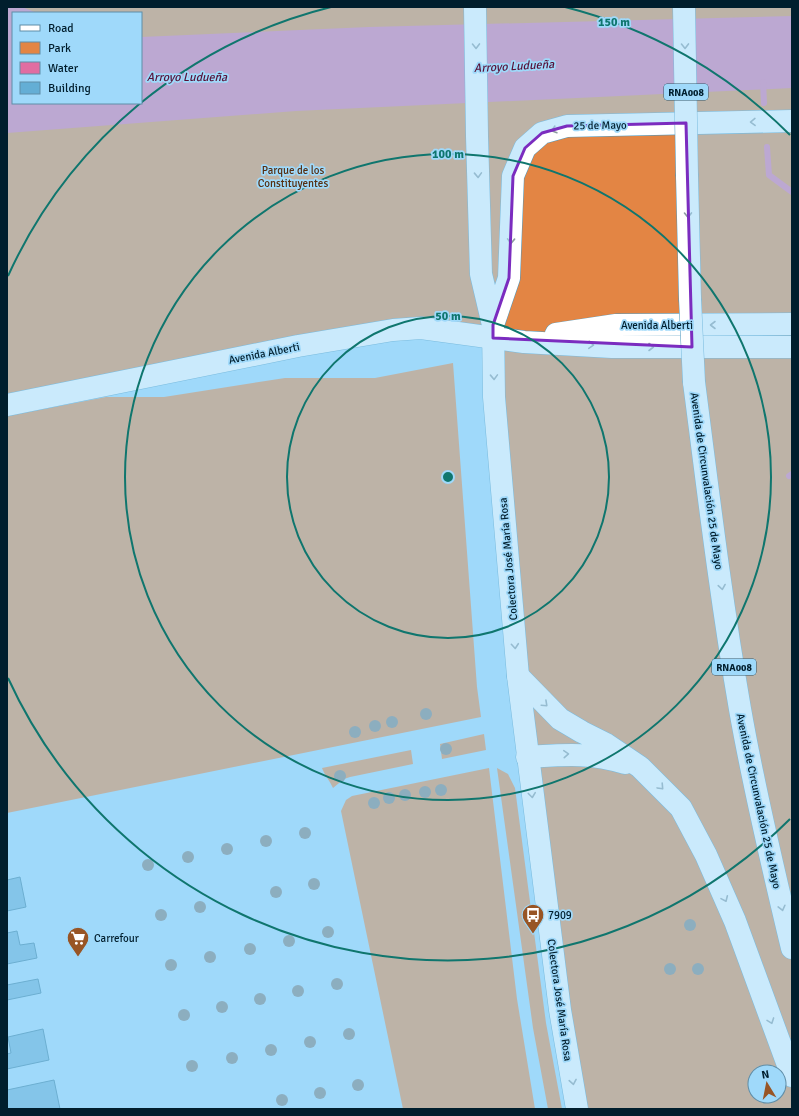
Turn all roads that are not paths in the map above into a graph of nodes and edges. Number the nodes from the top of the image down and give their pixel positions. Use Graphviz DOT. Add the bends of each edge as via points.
graph roads {
  1 [pos="475,7"];
  2 [pos="684,7"];
  3 [pos="792,121"];
  4 [pos="792,324"];
  5 [pos="493,332"];
  6 [pos="524,342"];
  7 [pos="792,347"];
  8 [pos="7,405"];
  9 [pos="518,676"];
  10 [pos="527,757"];
  11 [pos="640,767"];
  12 [pos="792,948"];
  13 [pos="792,1076"];
  14 [pos="577,1109"];
  1 -- 5 [label="main road, Colectora José María Rosa, one-way" via="481,274"];
  2 -- 12 [label="main road, Avenida de Circunvalación 25 de Mayo / RNA008, one-way, bridge" via="694,382 740,709 766,842"];
  3 -- 5 [label="main road, 25 de Mayo, one-way" via="567,126 542,133 525,148 513,176 509,278"];
  4 -- 6 [label="main road, Avenida Alberti, one-way" via="616,325 560,333"];
  5 -- 6 [label="main road, Avenida Alberti"];
  5 -- 8 [label="main road, Avenida Alberti" via="421,328 393,330 298,346"];
  5 -- 9 [label="main road, Colectora José María Rosa, one-way" via="494,397"];
  6 -- 7 [label="main road, Avenida Alberti, one-way" via="612,347"];
  9 -- 10 [label="main road, Colectora José María Rosa"];
  9 -- 11 [label="main road, one-way" via="560,719 606,744"];
  10 -- 11 [label="main road, one-way" via="589,754"];
  10 -- 14 [label="main road, Colectora José María Rosa, one-way" via="560,1010"];
  11 -- 13 [label="main road, one-way" via="681,808 706,855 735,921"];
}
